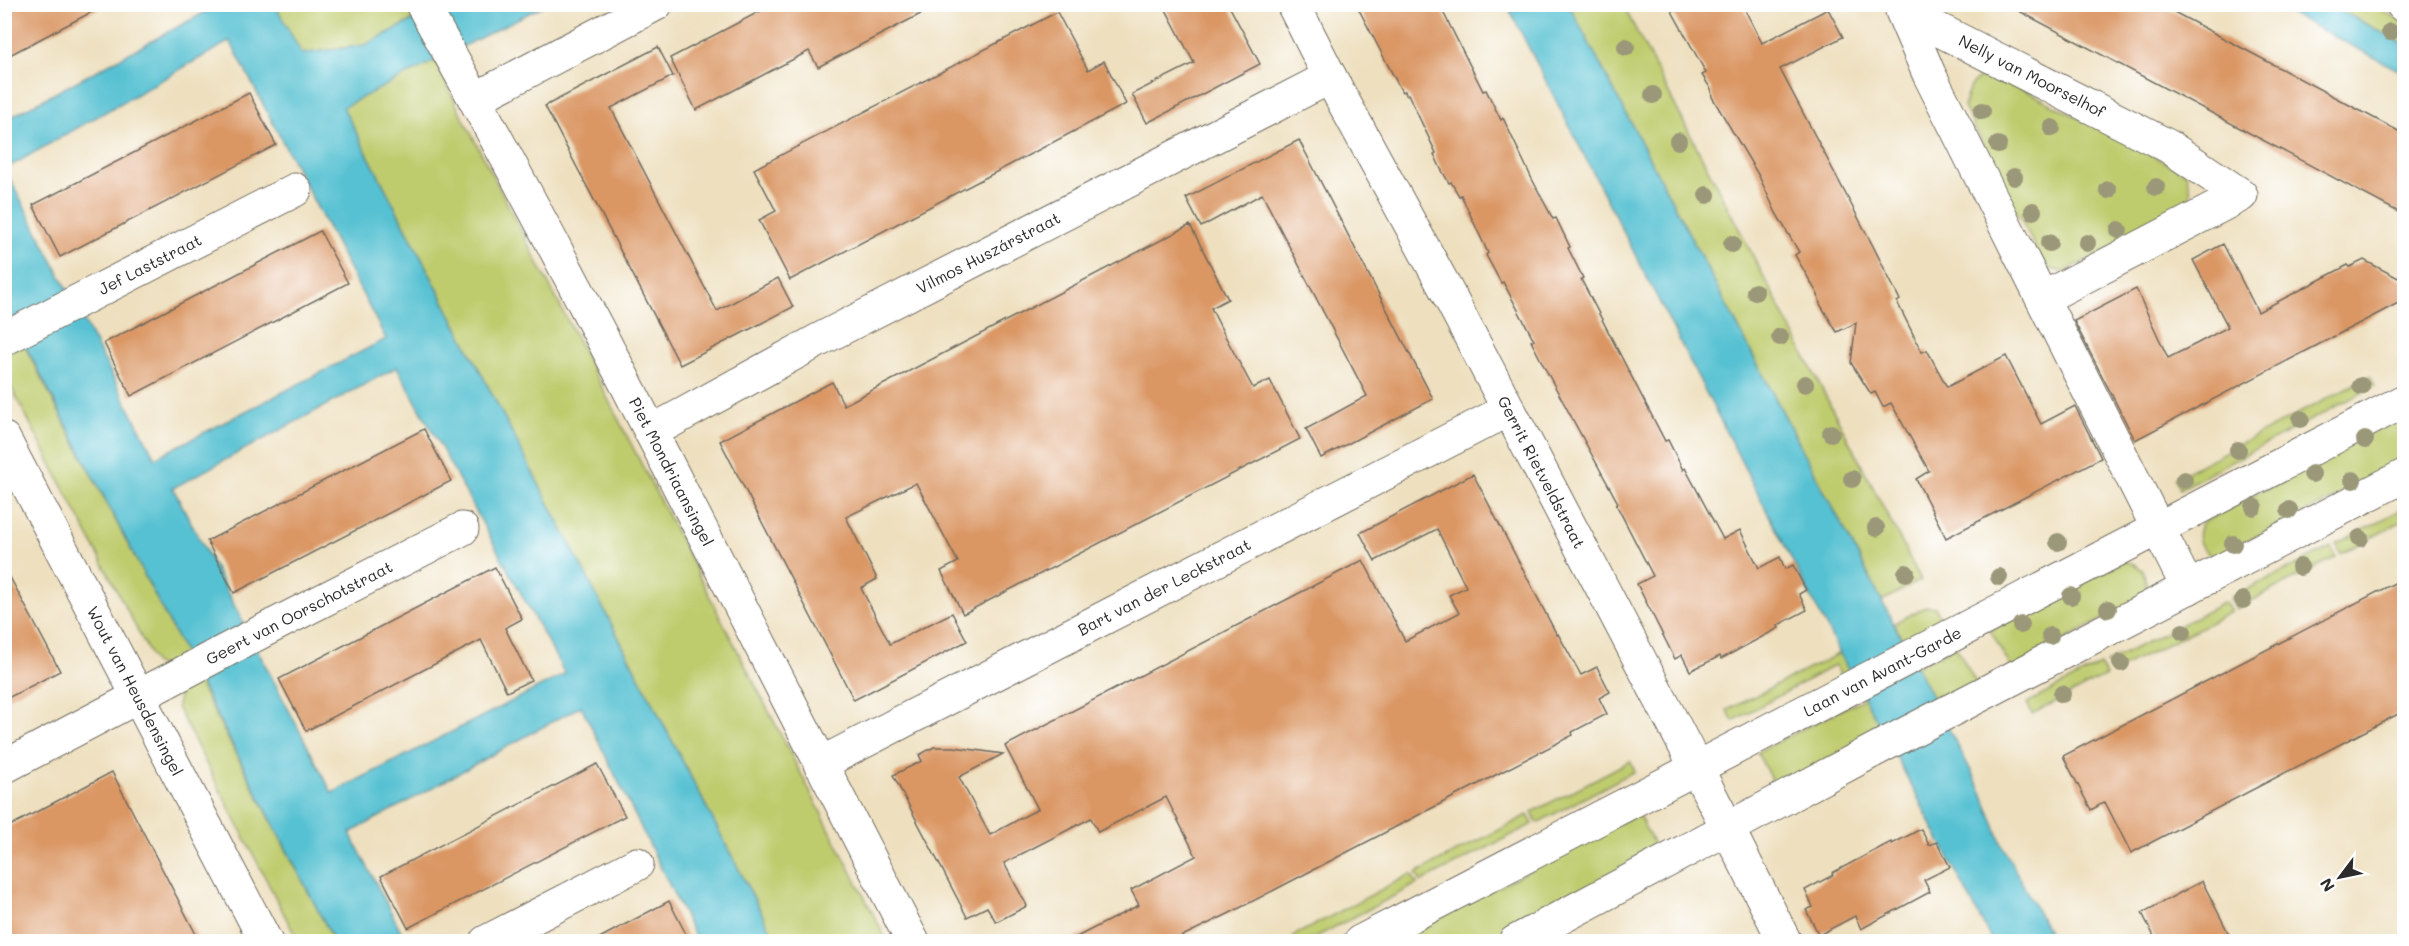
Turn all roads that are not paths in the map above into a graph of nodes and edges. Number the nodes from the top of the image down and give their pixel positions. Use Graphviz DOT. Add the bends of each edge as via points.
graph roads {
  1 [pos="422,4"];
  2 [pos="656,4"];
  3 [pos="1293,4"];
  4 [pos="1330,77"];
  5 [pos="475,99"];
  6 [pos="295,190"];
  7 [pos="2043,298"];
  8 [pos="4,339"];
  9 [pos="2404,401"];
  10 [pos="1508,410"];
  11 [pos="651,432"];
  12 [pos="4,439"];
  13 [pos="2404,476"];
  14 [pos="2157,528"];
  15 [pos="462,529"];
  16 [pos="2188,588"];
  17 [pos="138,697"];
  18 [pos="820,764"];
  19 [pos="4,767"];
  20 [pos="1697,769"];
  21 [pos="1728,829"];
  22 [pos="637,864"];
  23 [pos="266,942"];
  24 [pos="486,942"];
  25 [pos="913,942"];
  26 [pos="1360,942"];
  27 [pos="1515,942"];
  28 [pos="1785,942"];
  1 -- 5 [label="street, Piet Mondriaansingel"];
  2 -- 5 [label="street"];
  3 -- 4 [label="street, Gerrit Rietveldstraat"];
  4 -- 10 [label="street, Gerrit Rietveldstraat"];
  4 -- 11 [label="street, Vilmos Huszárstraat" via="817,341"];
  5 -- 11 [label="street, Piet Mondriaansingel"];
  6 -- 8 [label="street, Jef Laststraat"];
  7 -- 7 [label="street, Nelly van Moorselhof" via="1929,74 1902,11 2168,146 2241,195"];
  7 -- 14 [label="street, Nelly van Moorselhof"];
  9 -- 14 [label="street, Laan van Avant-Garde"];
  10 -- 18 [label="street, Bart van der Leckstraat"];
  10 -- 20 [label="street, Gerrit Rietveldstraat"];
  11 -- 18 [label="street, Piet Mondriaansingel"];
  12 -- 17 [label="street, Wout van Heusdensingel"];
  13 -- 16 [label="street"];
  14 -- 16 [label="street, Nelly van Moorselhof"];
  14 -- 20 [label="street, Laan van Avant-Garde"];
  15 -- 17 [label="street, Geert van Oorschotstraat"];
  16 -- 21 [label="street"];
  17 -- 19 [label="street, Geert van Oorschotstraat"];
  17 -- 23 [label="street, Wout van Heusdensingel"];
  18 -- 25 [label="street, Piet Mondriaansingel"];
  20 -- 21 [label="street, Gerrit Rietveldstraat"];
  20 -- 26 [label="street, Laan van Avant-Garde"];
  21 -- 27 [label="street"];
  21 -- 28 [label="street, Gerrit Rietveldstraat"];
  22 -- 24 [label="street"];
}
